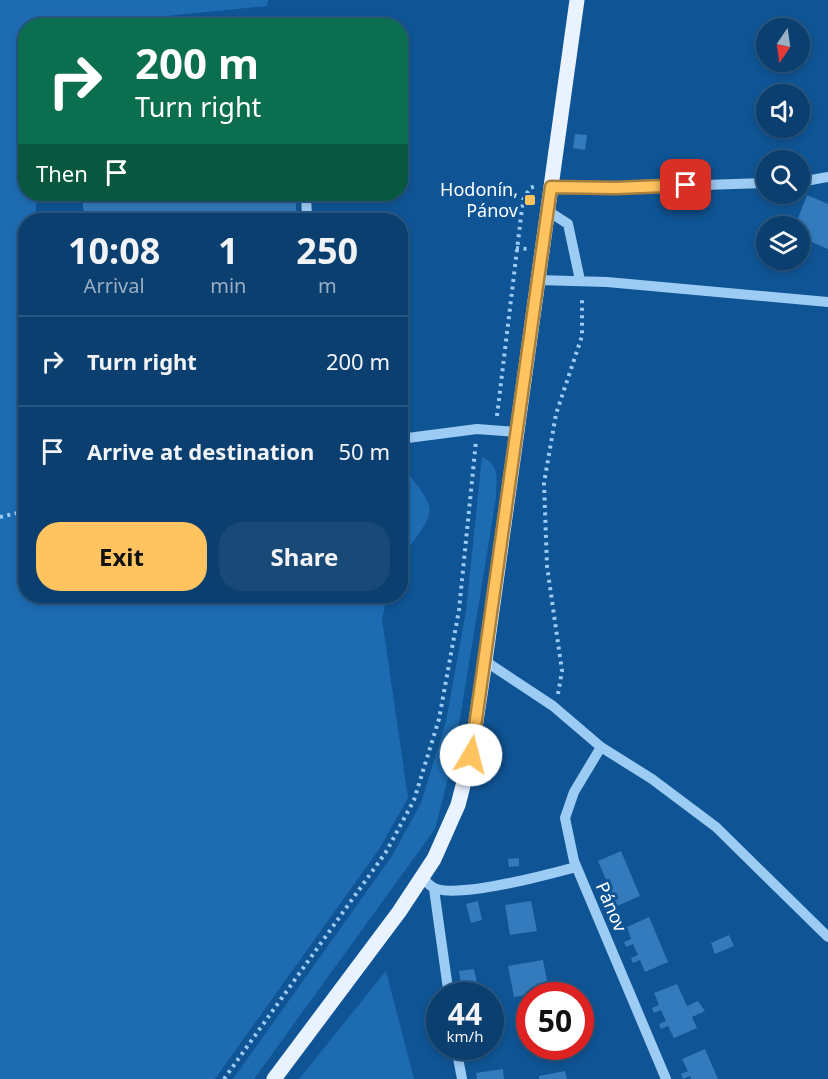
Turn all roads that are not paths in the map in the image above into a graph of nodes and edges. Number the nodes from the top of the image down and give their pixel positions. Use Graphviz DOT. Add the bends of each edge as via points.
graph roads {
  1 [pos="577,0"];
  2 [pos="828,177"];
  3 [pos="810,180"];
  4 [pos="756,183"];
  5 [pos="551,187"];
  6 [pos="548,211"];
  7 [pos="538,280"];
  8 [pos="580,280"];
  9 [pos="828,302"];
  10 [pos="517,432"];
  11 [pos="408,438"];
  12 [pos="485,661"];
  13 [pos="601,747"];
  14 [pos="576,867"];
  15 [pos="422,878"];
  16 [pos="434,889"];
  17 [pos="828,937"];
  18 [pos="447,982"];
  19 [pos="458,1060"];
  20 [pos="274,1079"];
  21 [pos="462,1079"];
  22 [pos="666,1079"];
  1 -- 5 [label="main road"];
  2 -- 3 [label="street"];
  4 -- 5 [label="street"];
  5 -- 6 [label="main road"];
  6 -- 7 [label="main road"];
  6 -- 8 [label="street" via="568,224"];
  7 -- 8 [label="street"];
  7 -- 10 [label="main road"];
  8 -- 9 [label="street"];
  10 -- 11 [label="street" via="477,429"];
  10 -- 12 [label="main road"];
  12 -- 13 [label="street" via="553,706"];
  12 -- 15 [label="main road" via="471,755 458,805"];
  13 -- 14 [label="street, Pánov" via="574,792 565,818"];
  13 -- 17 [label="street" via="716,827"];
  14 -- 16 [label="street" via="517,883"];
  14 -- 22 [label="street, Pánov"];
  15 -- 16 [label="street"];
  15 -- 20 [label="main road"];
  16 -- 18 [label="street"];
  19 -- 21 [label="street"];
}
